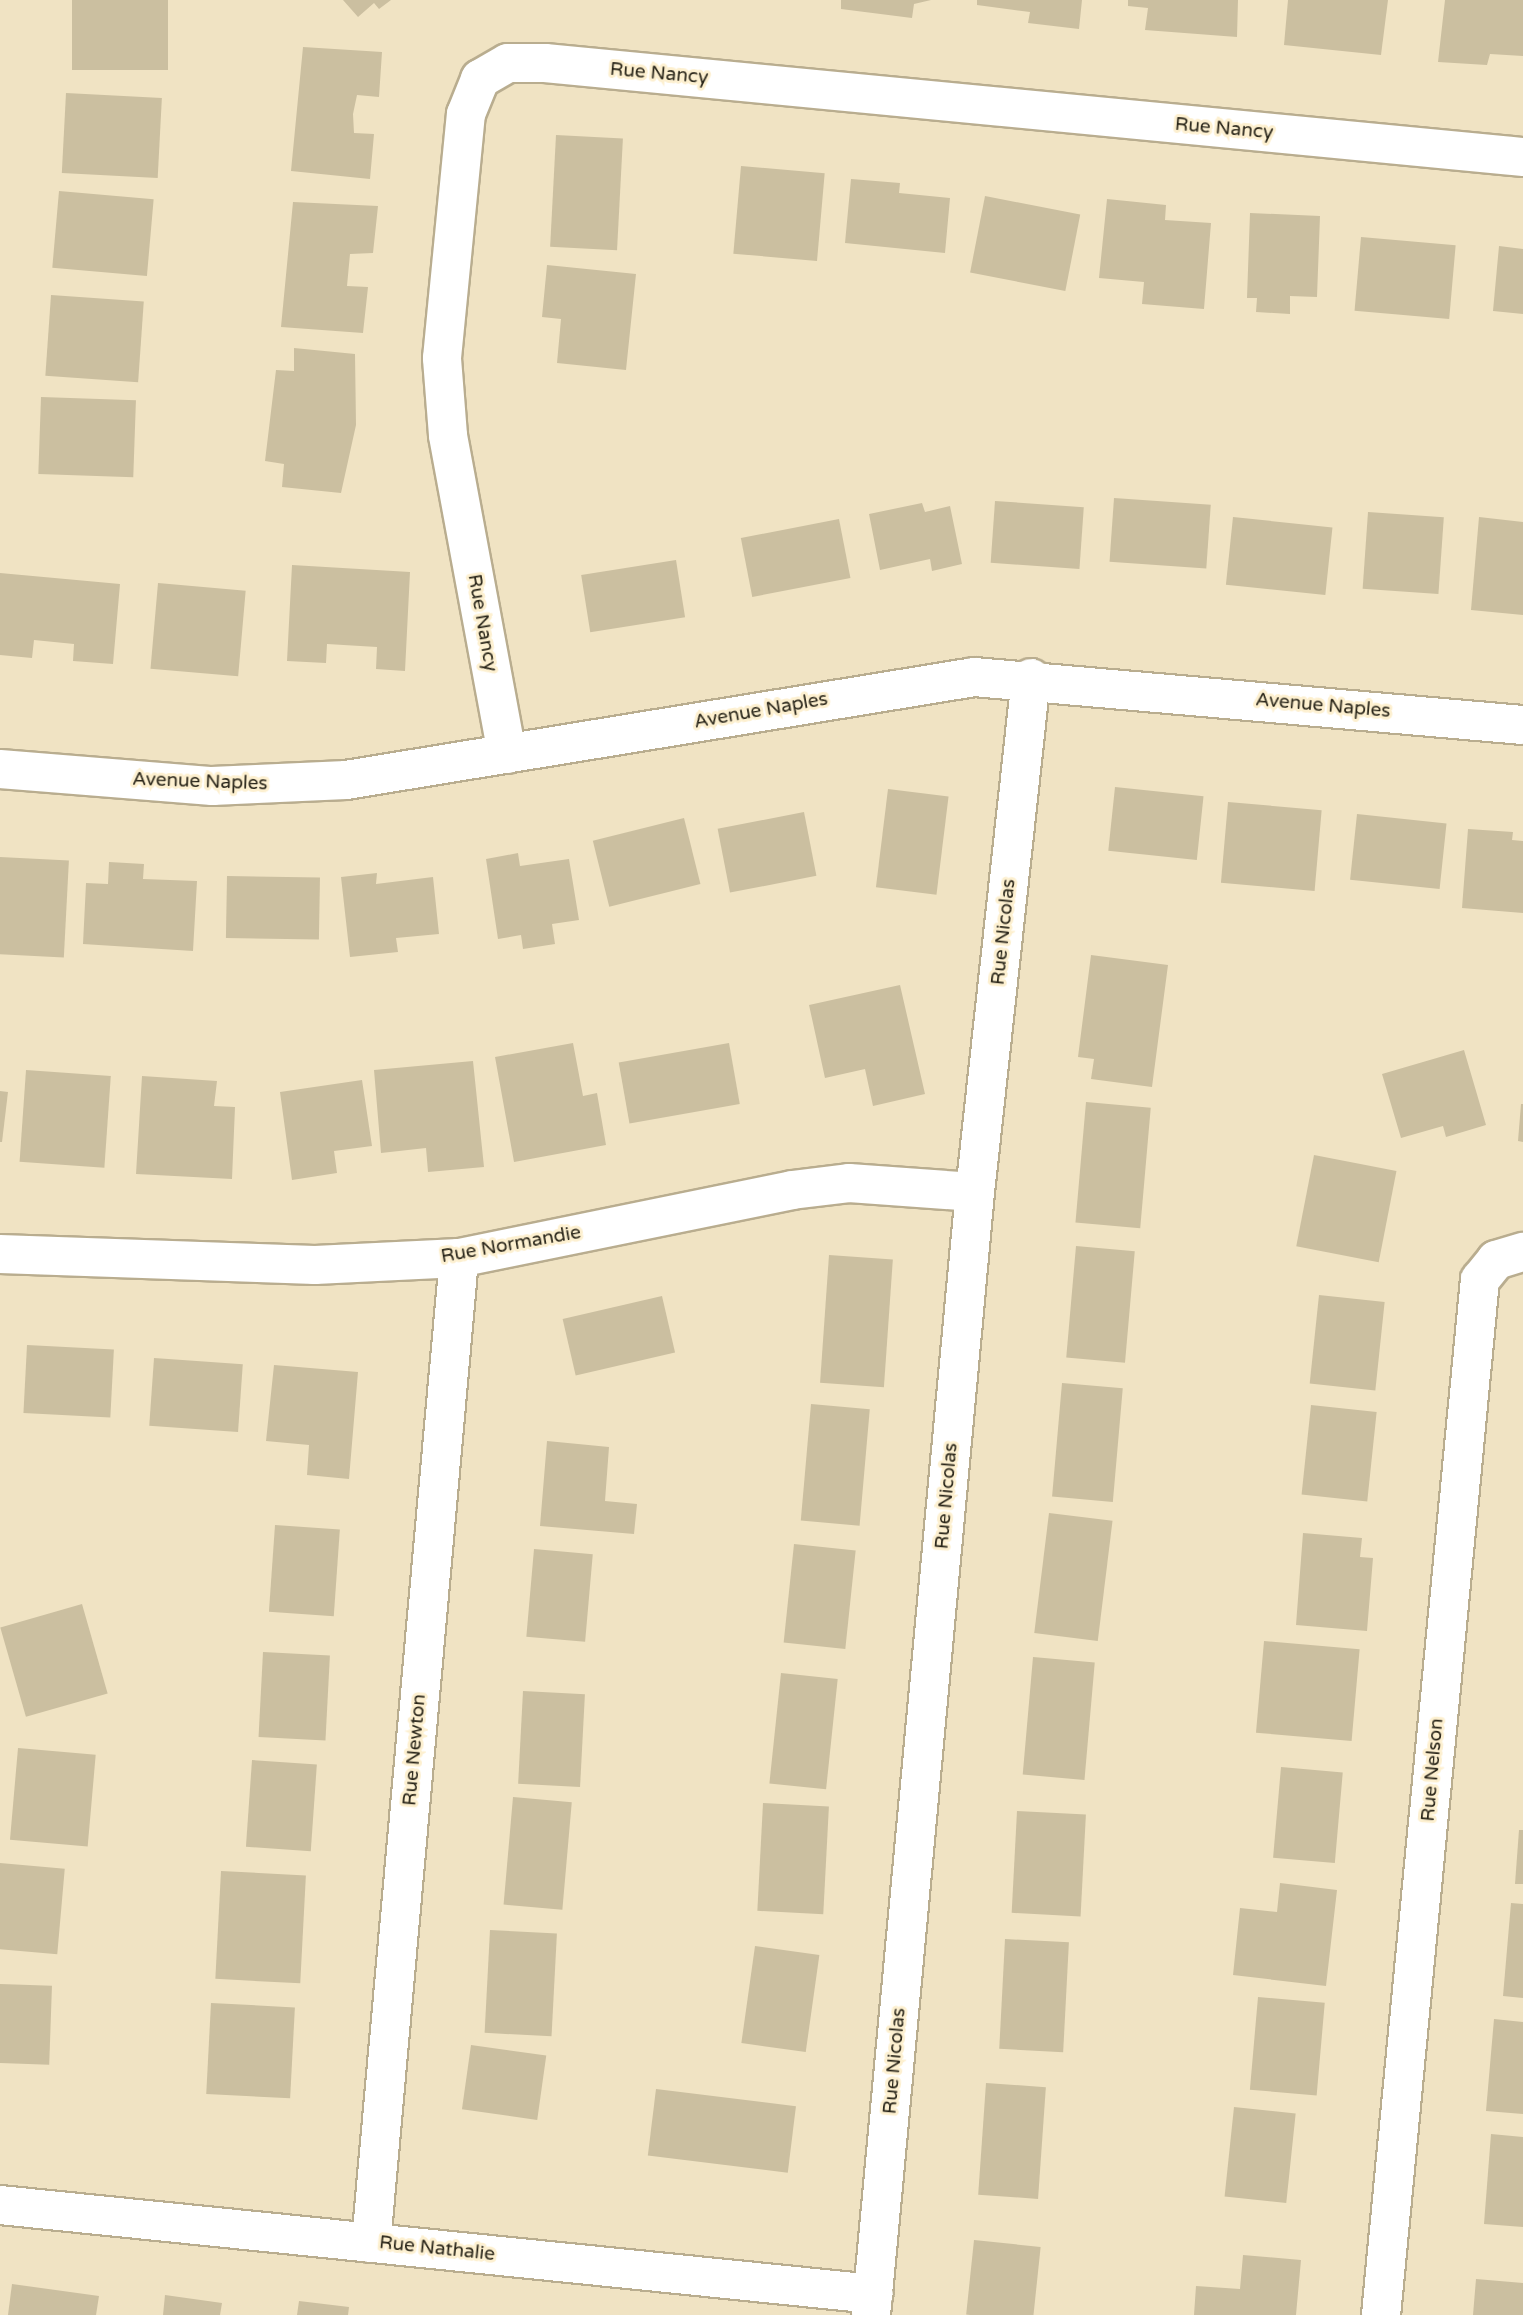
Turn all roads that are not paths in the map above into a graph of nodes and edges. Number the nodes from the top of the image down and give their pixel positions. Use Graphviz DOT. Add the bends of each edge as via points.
graph roads {
  1 [pos="1523,157"];
  2 [pos="1031,678"];
  3 [pos="1523,725"];
  4 [pos="507,754"];
  5 [pos="0,769"];
  6 [pos="975,1192"];
  7 [pos="1523,1252"];
  8 [pos="0,1254"];
  9 [pos="459,1258"];
  10 [pos="0,2205"];
  11 [pos="371,2243"];
  12 [pos="872,2305"];
  13 [pos="1381,2315"];
  1 -- 4 [label="street, Rue Nancy" via="545,63 508,63 480,79 466,114 442,358 448,435"];
  2 -- 3 [label="street, Avenue Naples"];
  2 -- 4 [label="street, Avenue Naples" via="946,679"];
  2 -- 6 [label="street, Rue Nicolas"];
  4 -- 5 [label="street, Avenue Naples" via="346,780 257,786"];
  6 -- 9 [label="street, Rue Normandie" via="849,1183 792,1190"];
  6 -- 12 [label="street, Rue Nicolas"];
  7 -- 13 [label="street, Rue Nelson" via="1496,1261 1480,1280"];
  8 -- 9 [label="street, Rue Normandie" via="288,1265"];
  9 -- 11 [label="street, Rue Newton"];
  10 -- 11 [label="street, Rue Nathalie"];
  11 -- 12 [label="street, Rue Nathalie"];
}
